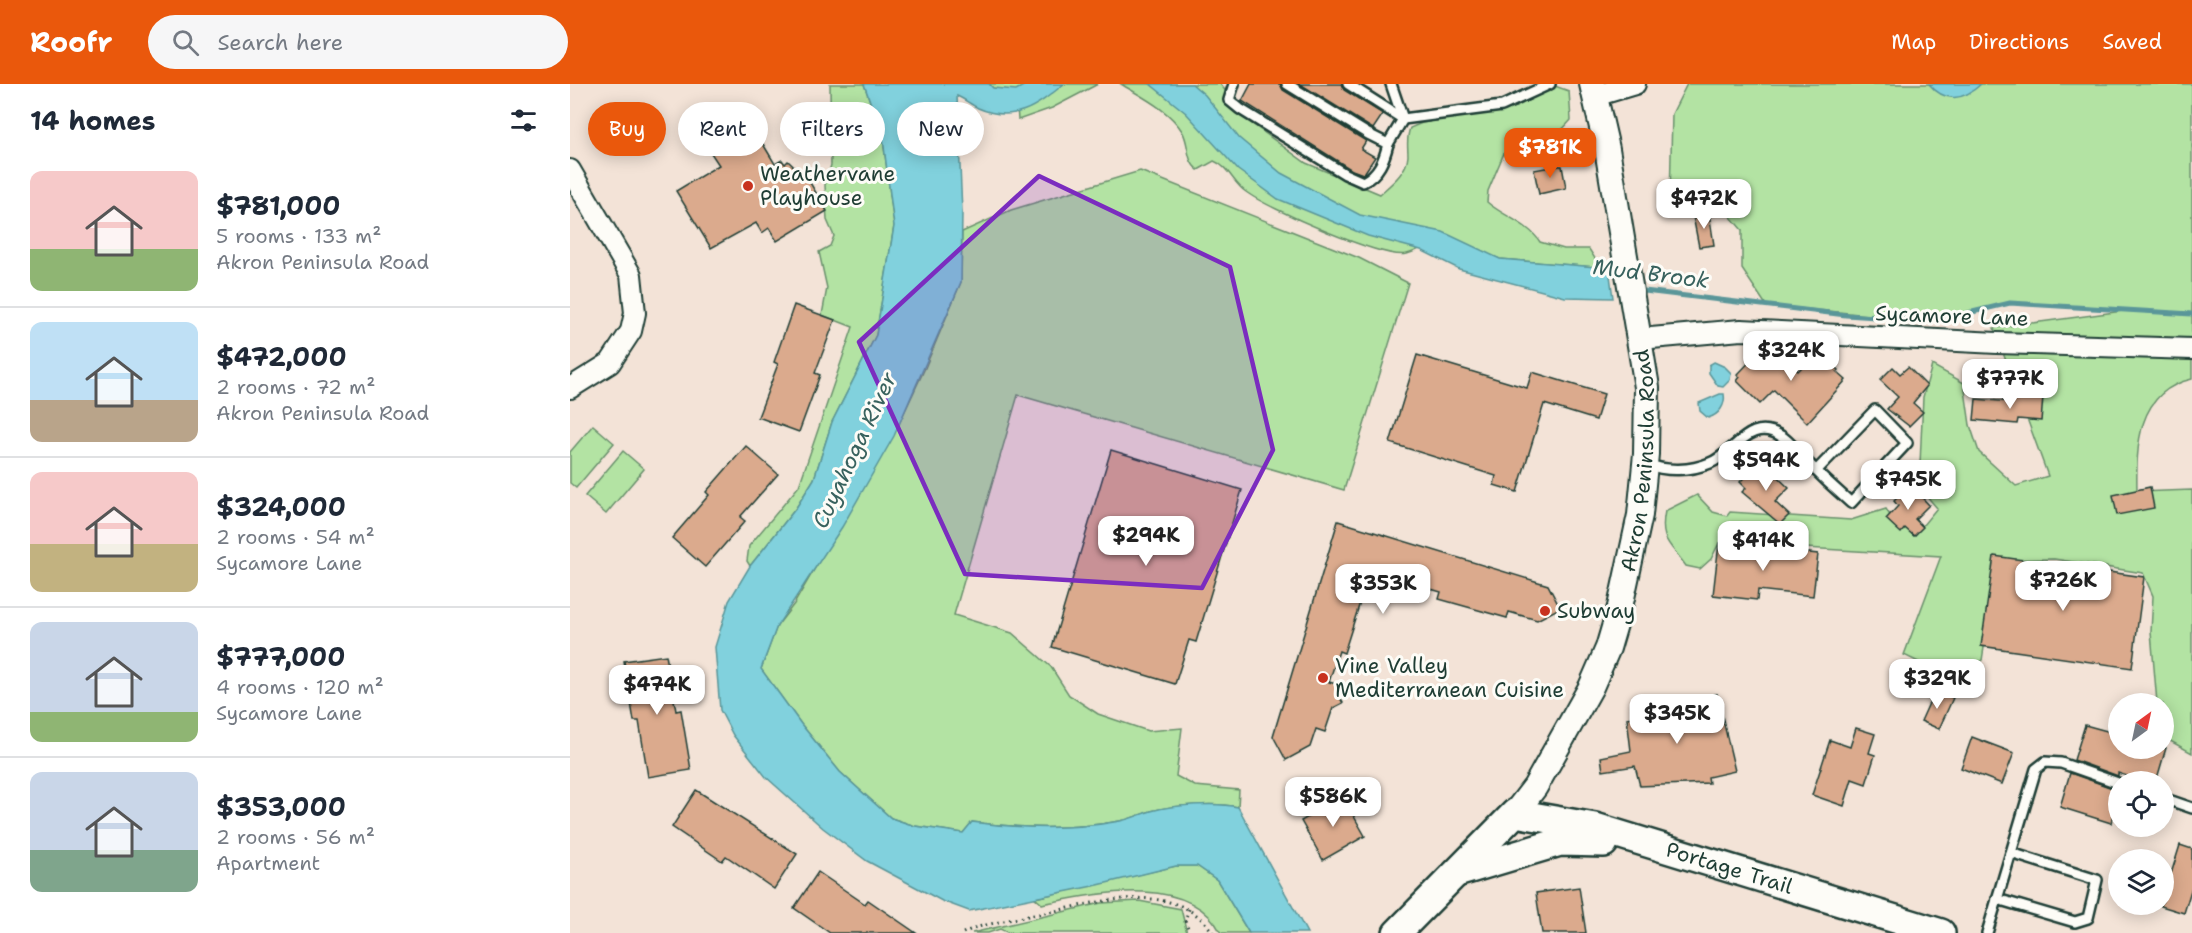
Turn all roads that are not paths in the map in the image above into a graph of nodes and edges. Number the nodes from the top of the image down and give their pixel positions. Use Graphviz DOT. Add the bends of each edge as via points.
graph roads {
  1 [pos="1234,84"];
  2 [pos="1287,84"];
  3 [pos="1348,84"];
  4 [pos="1391,84"];
  5 [pos="1550,84"];
  6 [pos="1635,84"];
  7 [pos="1594,90"];
  8 [pos="1403,119"];
  9 [pos="1388,144"];
  10 [pos="570,171"];
  11 [pos="1640,339"];
  12 [pos="2192,349"];
  13 [pos="570,388"];
  14 [pos="1645,463"];
  15 [pos="1816,471"];
  16 [pos="2108,779"];
  17 [pos="2174,802"];
  18 [pos="2192,808"];
  19 [pos="1515,813"];
  20 [pos="1649,844"];
  21 [pos="2011,854"];
  22 [pos="1454,874"];
  23 [pos="1997,899"];
  24 [pos="1397,933"];
  25 [pos="1941,933"];
  26 [pos="1987,933"];
  1 -- 9 [label="lane" via="1229,100 1234,104 1363,182 1379,170"];
  2 -- 9 [label="lane"];
  3 -- 8 [label="lane"];
  4 -- 8 [label="lane"];
  5 -- 8 [label="lane" via="1502,106"];
  6 -- 7 [label="street"];
  7 -- 11 [label="street, Akron Peninsula Road"];
  8 -- 9 [label="lane"];
  10 -- 13 [label="street" via="631,275 635,313 631,331 610,363"];
  11 -- 12 [label="street, Sycamore Lane" via="1741,330"];
  11 -- 14 [label="street, Akron Peninsula Road" via="1647,387"];
  14 -- 15 [label="lane" via="1661,470 1712,463 1754,431 1769,431 1782,436"];
  14 -- 19 [label="street, Akron Peninsula Road" via="1641,515 1608,648 1575,720"];
  15 -- 15 [label="lane" via="1851,503 1907,443 1875,410"];
  16 -- 21 [label="lane" via="2061,763 2045,762 2036,769"];
  17 -- 18 [label="lane"];
  19 -- 20 [label="main road, Portage Trail" via="1595,827"];
  19 -- 22 [label="main road"];
  20 -- 22 [label="main road" via="1560,842"];
  20 -- 25 [label="main road, Portage Trail"];
  21 -- 23 [label="lane"];
  21 -- 23 [label="lane" via="2097,880 2088,918 2075,922"];
  22 -- 24 [label="main road"];
  23 -- 26 [label="lane"];
}
